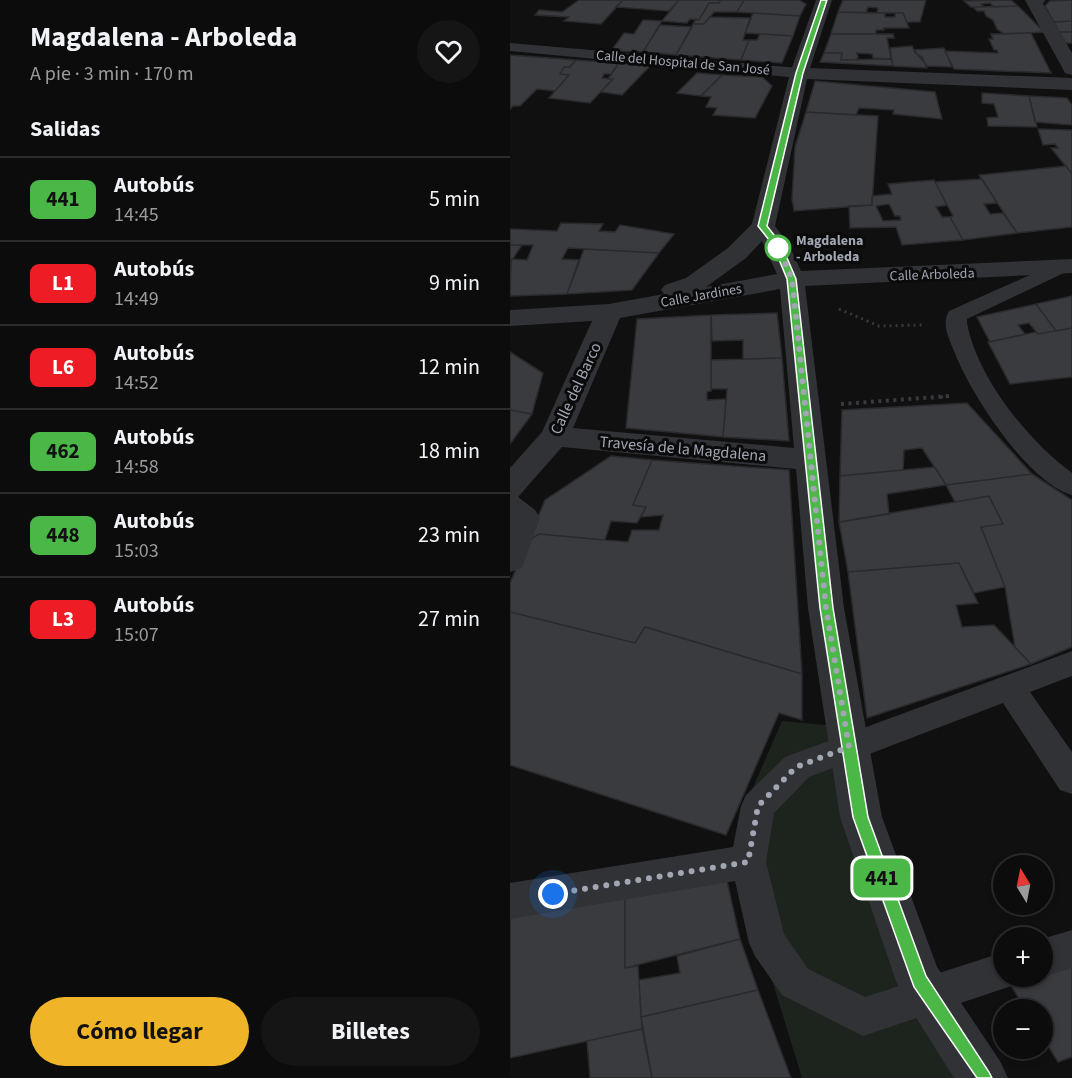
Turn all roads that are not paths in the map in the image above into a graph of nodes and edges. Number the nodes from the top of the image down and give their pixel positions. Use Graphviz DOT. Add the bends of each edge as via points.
graph roads {
  1 [pos="824,0"];
  2 [pos="1036,0"];
  3 [pos="510,47"];
  4 [pos="1072,69"];
  5 [pos="799,73"];
  6 [pos="1072,84"];
  7 [pos="763,226"];
  8 [pos="1066,267"];
  9 [pos="792,279"];
  10 [pos="609,312"];
  11 [pos="510,318"];
  12 [pos="555,436"];
  13 [pos="811,460"];
  14 [pos="1072,486"];
  15 [pos="510,488"];
  16 [pos="510,506"];
  17 [pos="510,559"];
  18 [pos="1072,663"];
  19 [pos="1010,688"];
  20 [pos="850,754"];
  21 [pos="1072,779"];
  22 [pos="748,862"];
  23 [pos="510,901"];
  24 [pos="1072,949"];
  25 [pos="1053,955"];
  26 [pos="993,973"];
  27 [pos="924,989"];
  28 [pos="983,1078"];
  1 -- 5 [label="street"];
  2 -- 4 [label="street" via="1033,1"];
  3 -- 5 [label="street, Calle del Hospital de San José"];
  5 -- 6 [label="street, Calle del Hospital de San José"];
  5 -- 7 [label="street"];
  7 -- 9 [label="street" via="777,244"];
  7 -- 10 [label="street, Calle Jardines" via="737,253 695,283"];
  8 -- 9 [label="street, Calle Arboleda"];
  8 -- 14 [label="street" via="957,316 955,324 969,363 1004,418 1048,467"];
  9 -- 10 [label="street, Calle Jardines"];
  9 -- 13 [label="street"];
  10 -- 11 [label="street, Calle Jardines"];
  10 -- 12 [label="street, Calle del Barco"];
  12 -- 13 [label="street, Travesía de la Magdalena"];
  12 -- 15 [label="street, Calle del Barco"];
  13 -- 20 [label="street" via="826,608"];
  16 -- 17 [label="street" via="524,518"];
  18 -- 19 [label="street"];
  19 -- 20 [label="street"];
  19 -- 21 [label="street"];
  20 -- 22 [label="street" via="796,767 758,806"];
  20 -- 27 [label="street" via="861,817"];
  22 -- 23 [label="street"];
  22 -- 27 [label="street" via="768,943 795,982 863,1017"];
  24 -- 25 [label="street"];
  26 -- 27 [label="street"];
  27 -- 28 [label="street"];
}
